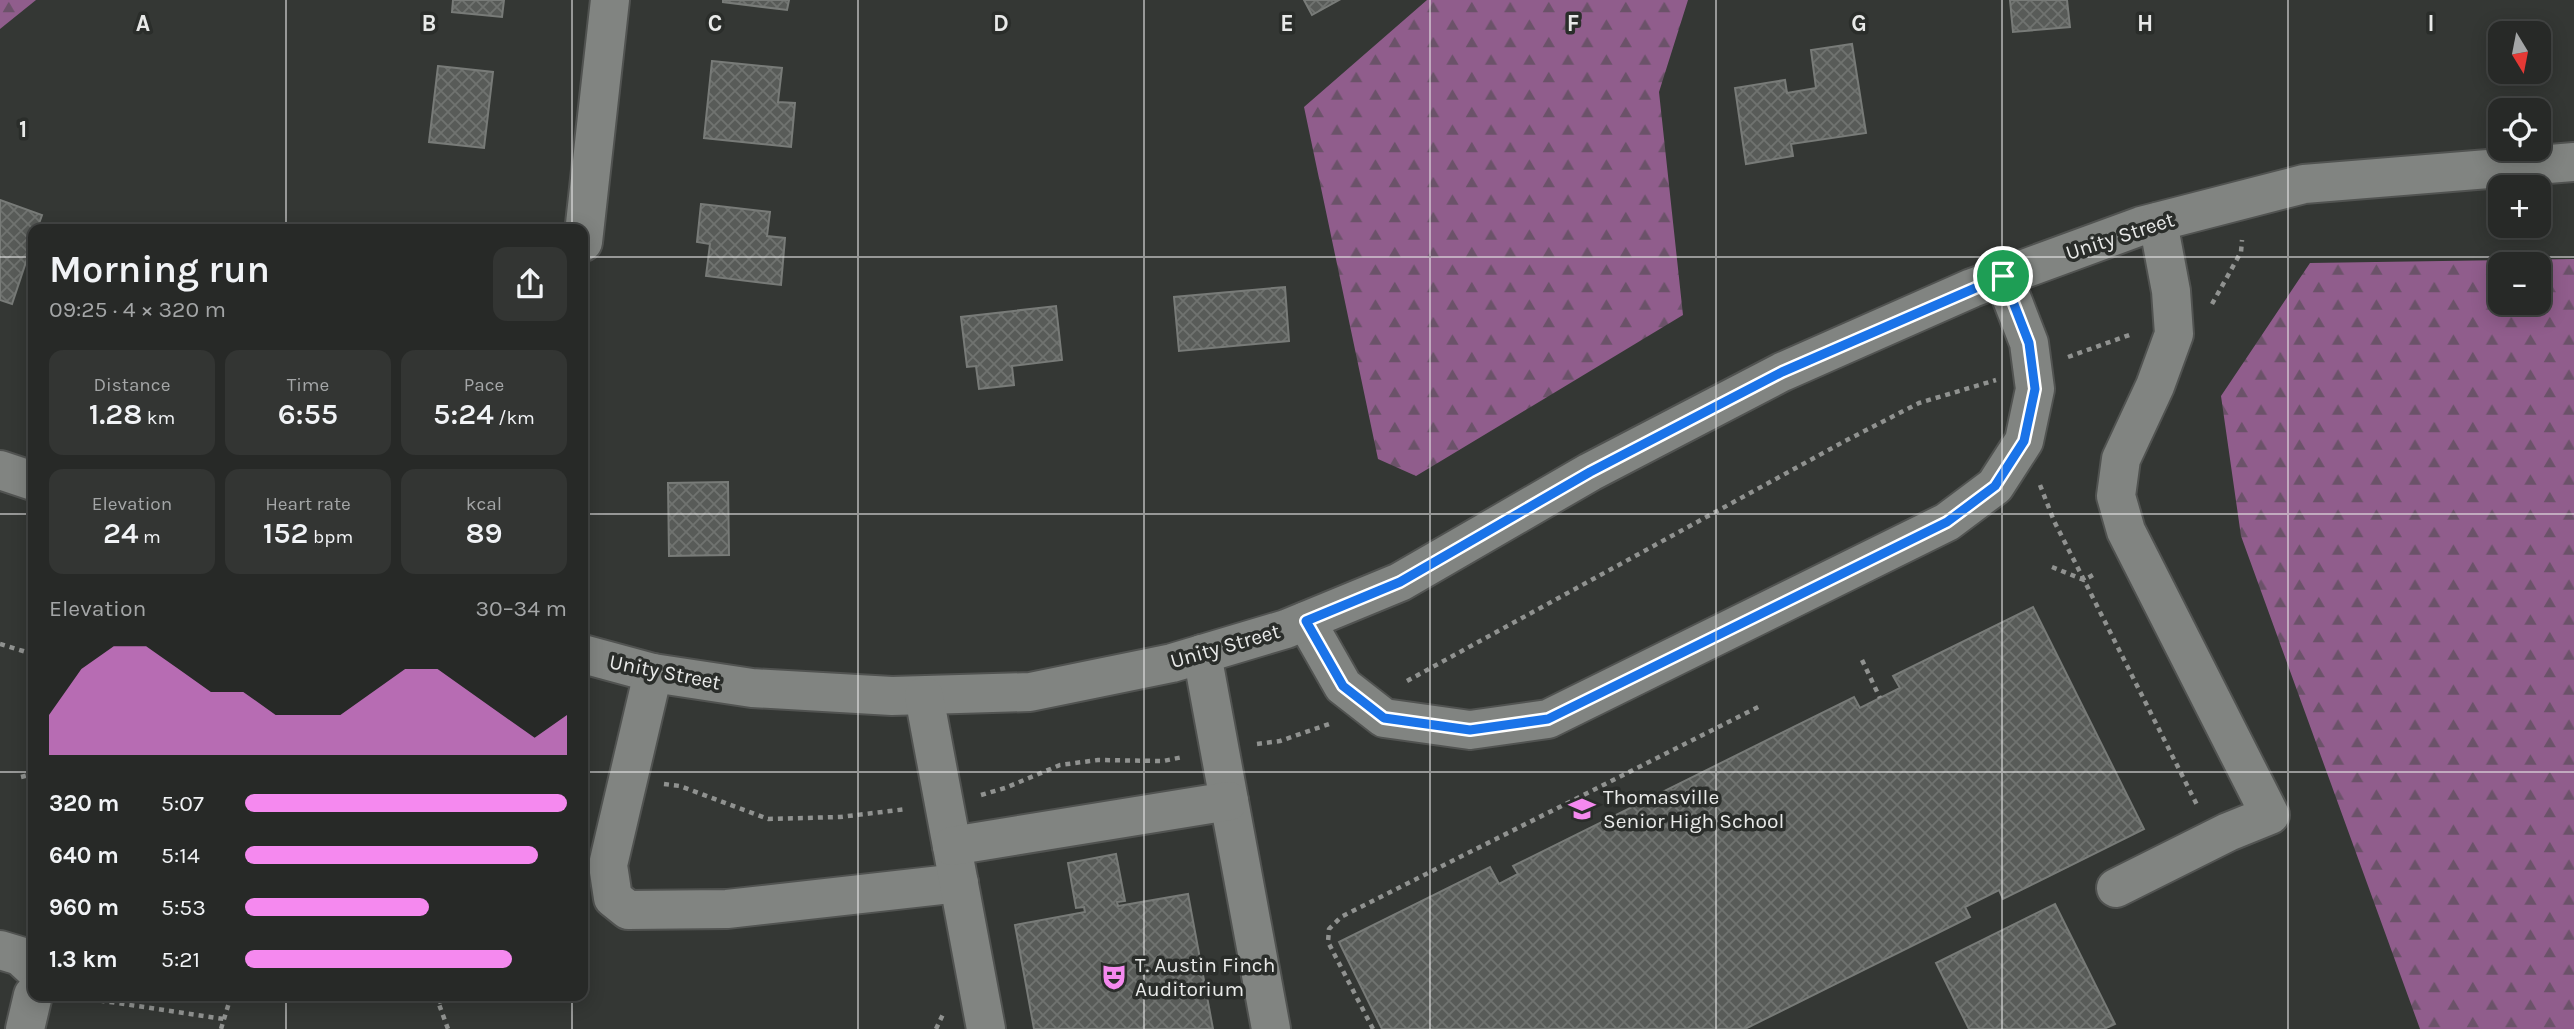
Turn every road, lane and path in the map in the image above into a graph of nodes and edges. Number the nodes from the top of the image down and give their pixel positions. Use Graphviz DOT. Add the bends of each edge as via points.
graph roads {
  1 [pos="610,0"];
  2 [pos="2574,162"];
  3 [pos="2158,222"];
  4 [pos="585,224"];
  5 [pos="2003,276"];
  6 [pos="2032,369"];
  7 [pos="2024,441"];
  8 [pos="0,470"];
  9 [pos="28,479"];
  10 [pos="2052,567"];
  11 [pos="2092,575"];
  12 [pos="2084,580"];
  13 [pos="1306,621"];
  14 [pos="0,644"];
  15 [pos="28,652"];
  16 [pos="1202,654"];
  17 [pos="588,655"];
  18 [pos="1862,660"];
  19 [pos="653,673"];
  20 [pos="924,696"];
  21 [pos="1880,698"];
  22 [pos="1367,704"];
  23 [pos="1760,706"];
  24 [pos="28,775"];
  25 [pos="20,777"];
  26 [pos="1229,800"];
  27 [pos="2198,806"];
  28 [pos="952,846"];
  29 [pos="959,883"];
  30 [pos="2116,888"];
  31 [pos="0,950"];
  32 [pos="28,963"];
  33 [pos="32,1001"];
  34 [pos="104,1001"];
  35 [pos="229,1001"];
  36 [pos="438,1001"];
  37 [pos="224,1018"];
  38 [pos="25,1029"];
  39 [pos="221,1029"];
  40 [pos="448,1029"];
  41 [pos="986,1029"];
  42 [pos="1271,1029"];
  43 [pos="1373,1029"];
  1 -- 4 [label="street"];
  2 -- 3 [label="street, Unity Street" via="2304,184"];
  3 -- 5 [label="street, Unity Street"];
  3 -- 30 [label="street" via="2174,334 2121,459 2116,496 2126,531 2270,815"];
  5 -- 6 [label="street" via="2029,343"];
  5 -- 13 [label="street, Unity Street" via="1782,372 1590,472 1400,582"];
  6 -- 7 [label="street" via="2035,389"];
  6 -- 22 [label="path" via="1919,403"];
  7 -- 12 [label="path" via="2054,521"];
  7 -- 22 [label="street" via="1995,486 1947,522 1548,719 1470,730 1384,718"];
  8 -- 9 [label="street"];
  10 -- 12 [label="path"];
  11 -- 12 [label="path"];
  12 -- 27 [label="path"];
  13 -- 16 [label="street, Unity Street"];
  13 -- 22 [label="street" via="1343,686"];
  14 -- 15 [label="path"];
  16 -- 20 [label="street, Unity Street" via="1030,691"];
  16 -- 26 [label="street"];
  17 -- 19 [label="street, Unity Street"];
  18 -- 21 [label="path"];
  19 -- 20 [label="street, Unity Street" via="752,688"];
  19 -- 29 [label="street" via="608,865 613,898 628,910 727,909"];
  20 -- 28 [label="street"];
  23 -- 43 [label="path" via="1341,917 1329,929 1328,942"];
  24 -- 25 [label="path"];
  26 -- 28 [label="street"];
  26 -- 42 [label="street"];
  28 -- 29 [label="street"];
  29 -- 41 [label="street"];
  31 -- 32 [label="street"];
  33 -- 38 [label="street"];
  34 -- 37 [label="path"];
  35 -- 37 [label="path"];
  36 -- 40 [label="path"];
  37 -- 39 [label="path"];
}
